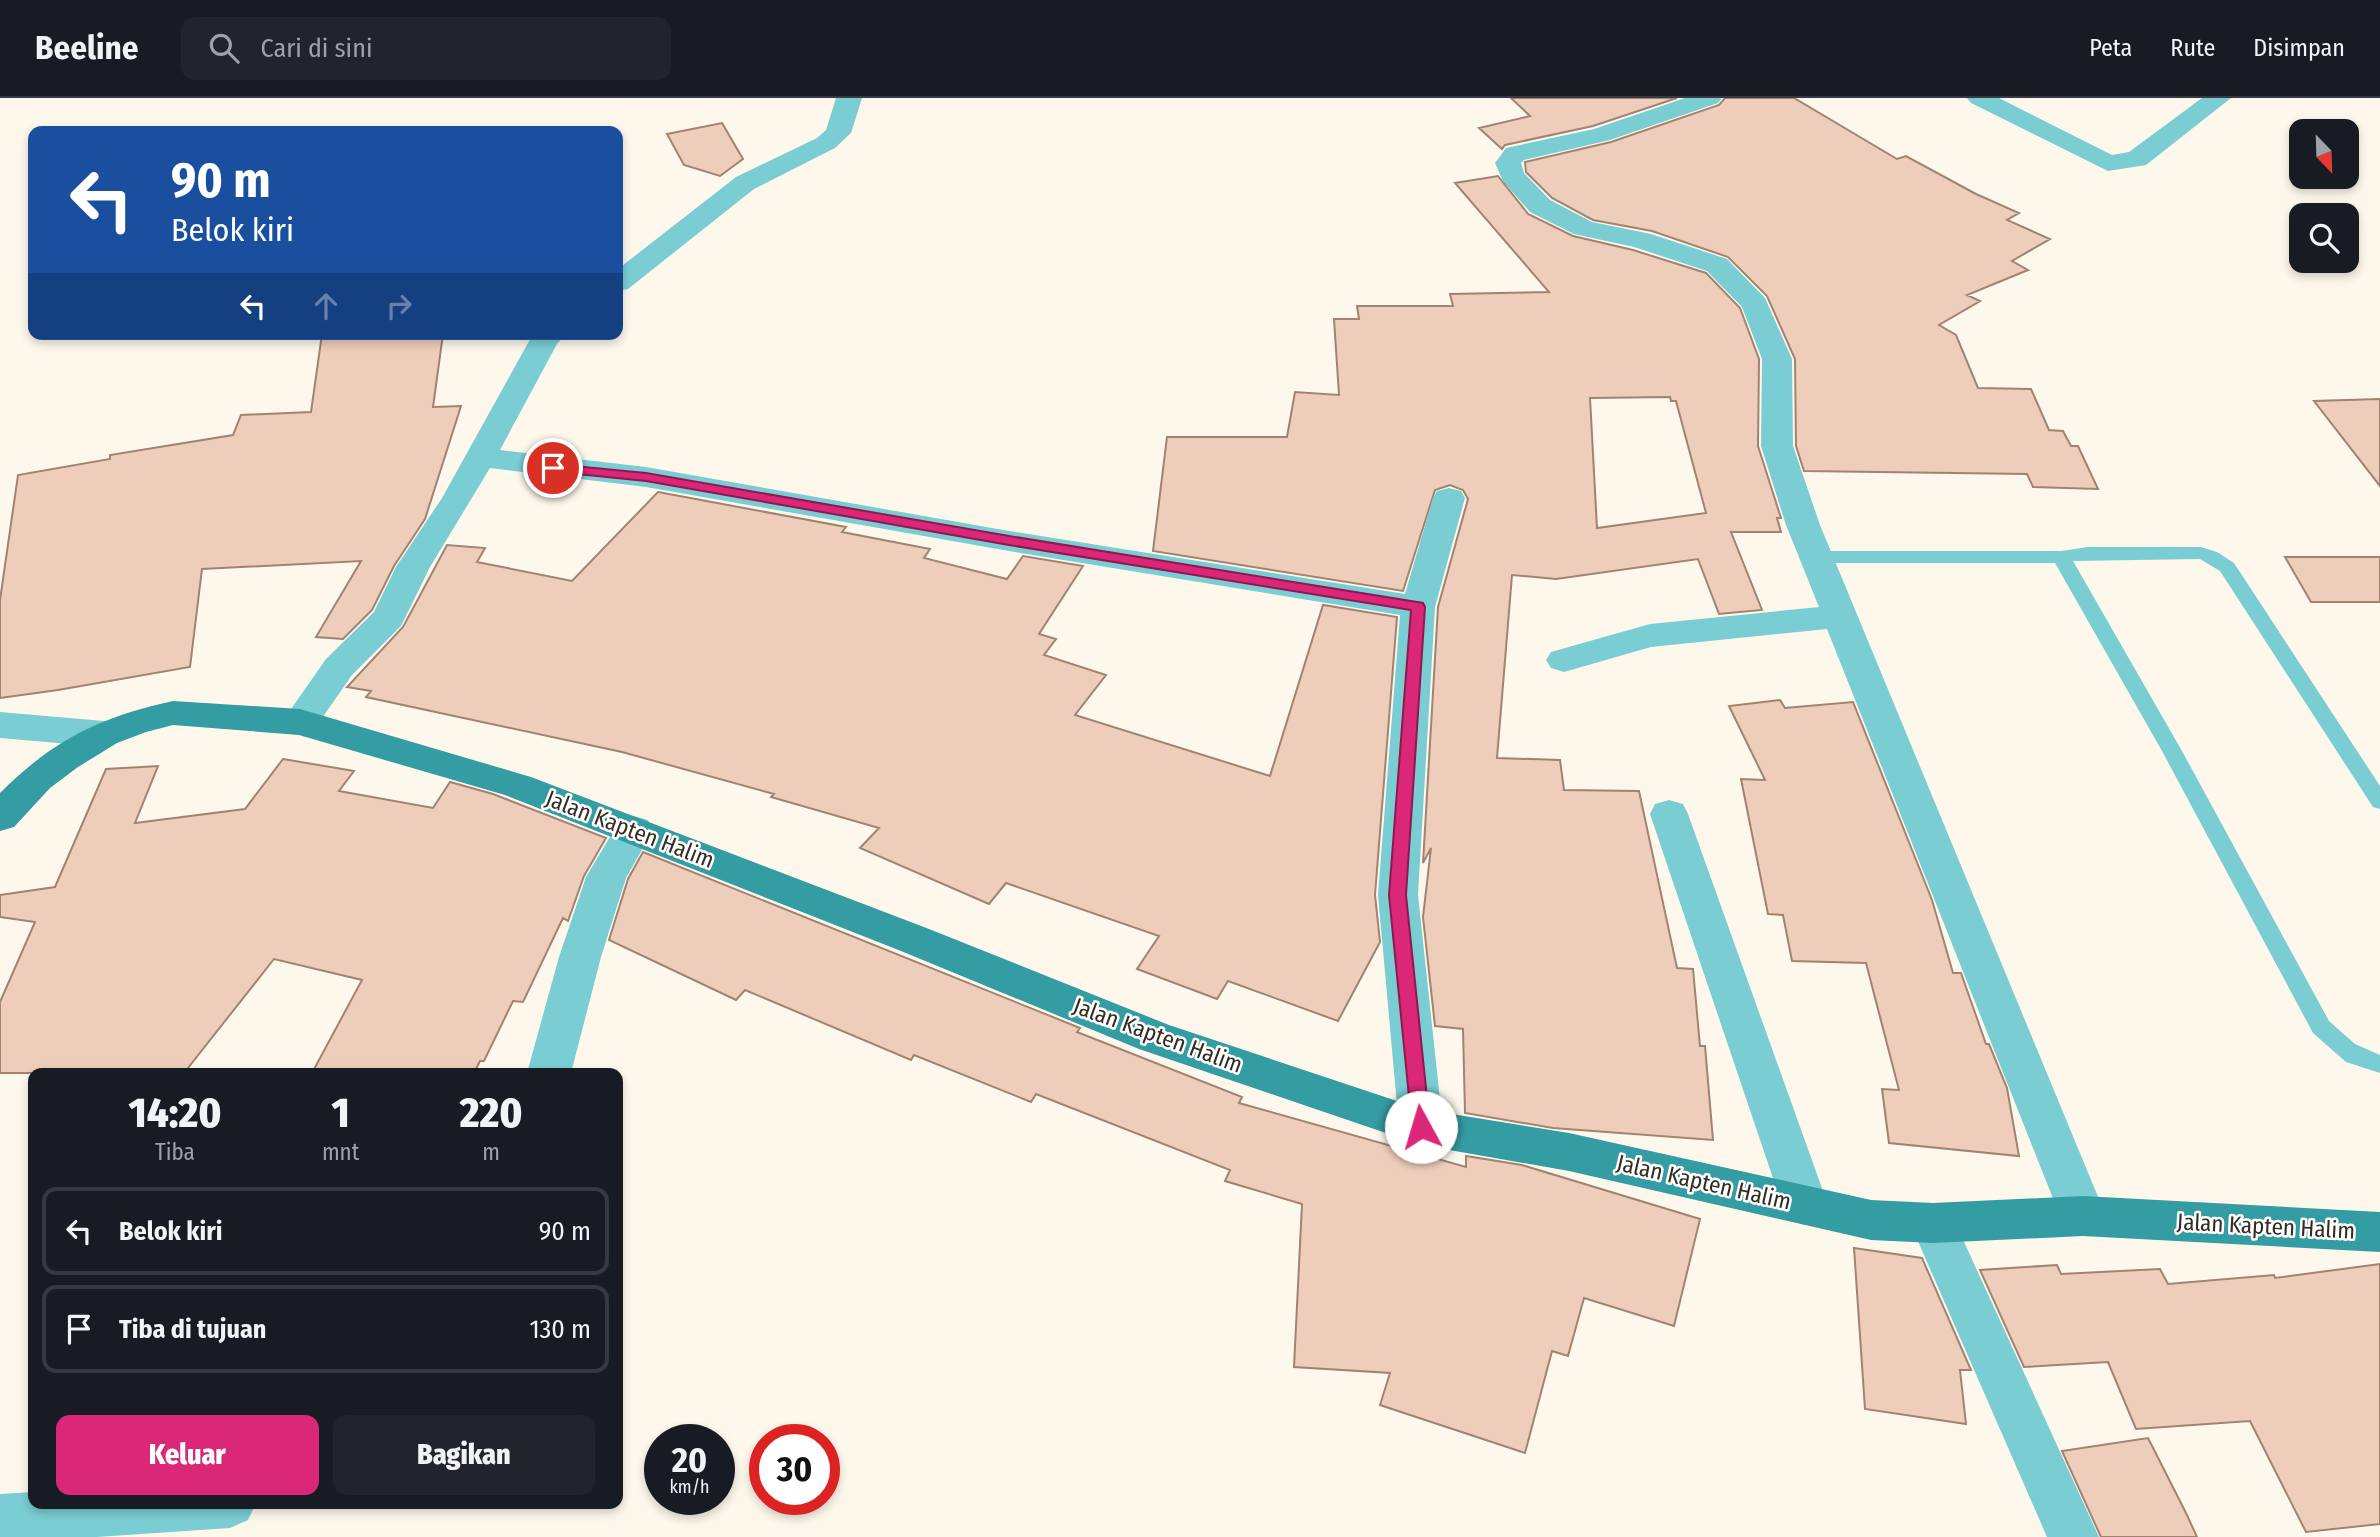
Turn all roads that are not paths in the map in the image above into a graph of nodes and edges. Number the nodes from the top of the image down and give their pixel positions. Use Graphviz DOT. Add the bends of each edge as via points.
graph roads {
  1 [pos="849,98"];
  2 [pos="1709,98"];
  3 [pos="1980,98"];
  4 [pos="2218,98"];
  5 [pos="623,279"];
  6 [pos="544,340"];
  7 [pos="480,457"];
  8 [pos="1449,498"];
  9 [pos="1815,557"];
  10 [pos="2061,557"];
  11 [pos="1418,607"];
  12 [pos="1840,616"];
  13 [pos="1564,660"];
  14 [pos="300,722"];
  15 [pos="0,725"];
  16 [pos="104,734"];
  17 [pos="2380,802"];
  18 [pos="1669,814"];
  19 [pos="0,817"];
  20 [pos="634,830"];
  21 [pos="2380,1063"];
  22 [pos="550,1068"];
  23 [pos="1421,1127"];
  24 [pos="1805,1205"];
  25 [pos="2083,1216"];
  26 [pos="1933,1223"];
  27 [pos="2380,1232"];
  28 [pos="144,1509"];
  29 [pos="0,1519"];
  30 [pos="2073,1537"];
  1 -- 5 [label="street" via="838,133 826,144 745,183"];
  2 -- 9 [label="street" via="1601,135 1515,155 1508,163 1512,176 1540,206 1584,229 1641,240 1717,265 1755,304 1777,359 1777,446"];
  3 -- 4 [label="street" via="2108,163 2137,159"];
  6 -- 7 [label="street"];
  7 -- 11 [label="street" via="646,477"];
  7 -- 14 [label="street" via="413,567 389,618 339,667"];
  8 -- 11 [label="street"];
  9 -- 10 [label="lane"];
  9 -- 12 [label="street"];
  10 -- 17 [label="lane" via="2201,553 2227,567"];
  10 -- 21 [label="lane" via="2321,1027 2339,1047 2369,1063"];
  11 -- 23 [label="street" via="1398,895"];
  12 -- 13 [label="street" via="1650,636"];
  12 -- 25 [label="street"];
  14 -- 16 [label="main road, Jalan Kapten Halim" via="173,713"];
  14 -- 20 [label="main road, Jalan Kapten Halim" via="518,786"];
  15 -- 16 [label="street"];
  16 -- 19 [label="main road, Jalan Kapten Halim" via="37,779"];
  18 -- 24 [label="street"];
  20 -- 22 [label="street" via="606,877"];
  20 -- 23 [label="main road, Jalan Kapten Halim" via="1154,1037"];
  23 -- 24 [label="main road, Jalan Kapten Halim" via="1569,1152"];
  24 -- 26 [label="main road, Jalan Kapten Halim" via="1871,1220"];
  25 -- 26 [label="main road, Jalan Kapten Halim"];
  25 -- 27 [label="main road, Jalan Kapten Halim"];
  26 -- 30 [label="street"];
  28 -- 29 [label="street"];
}
